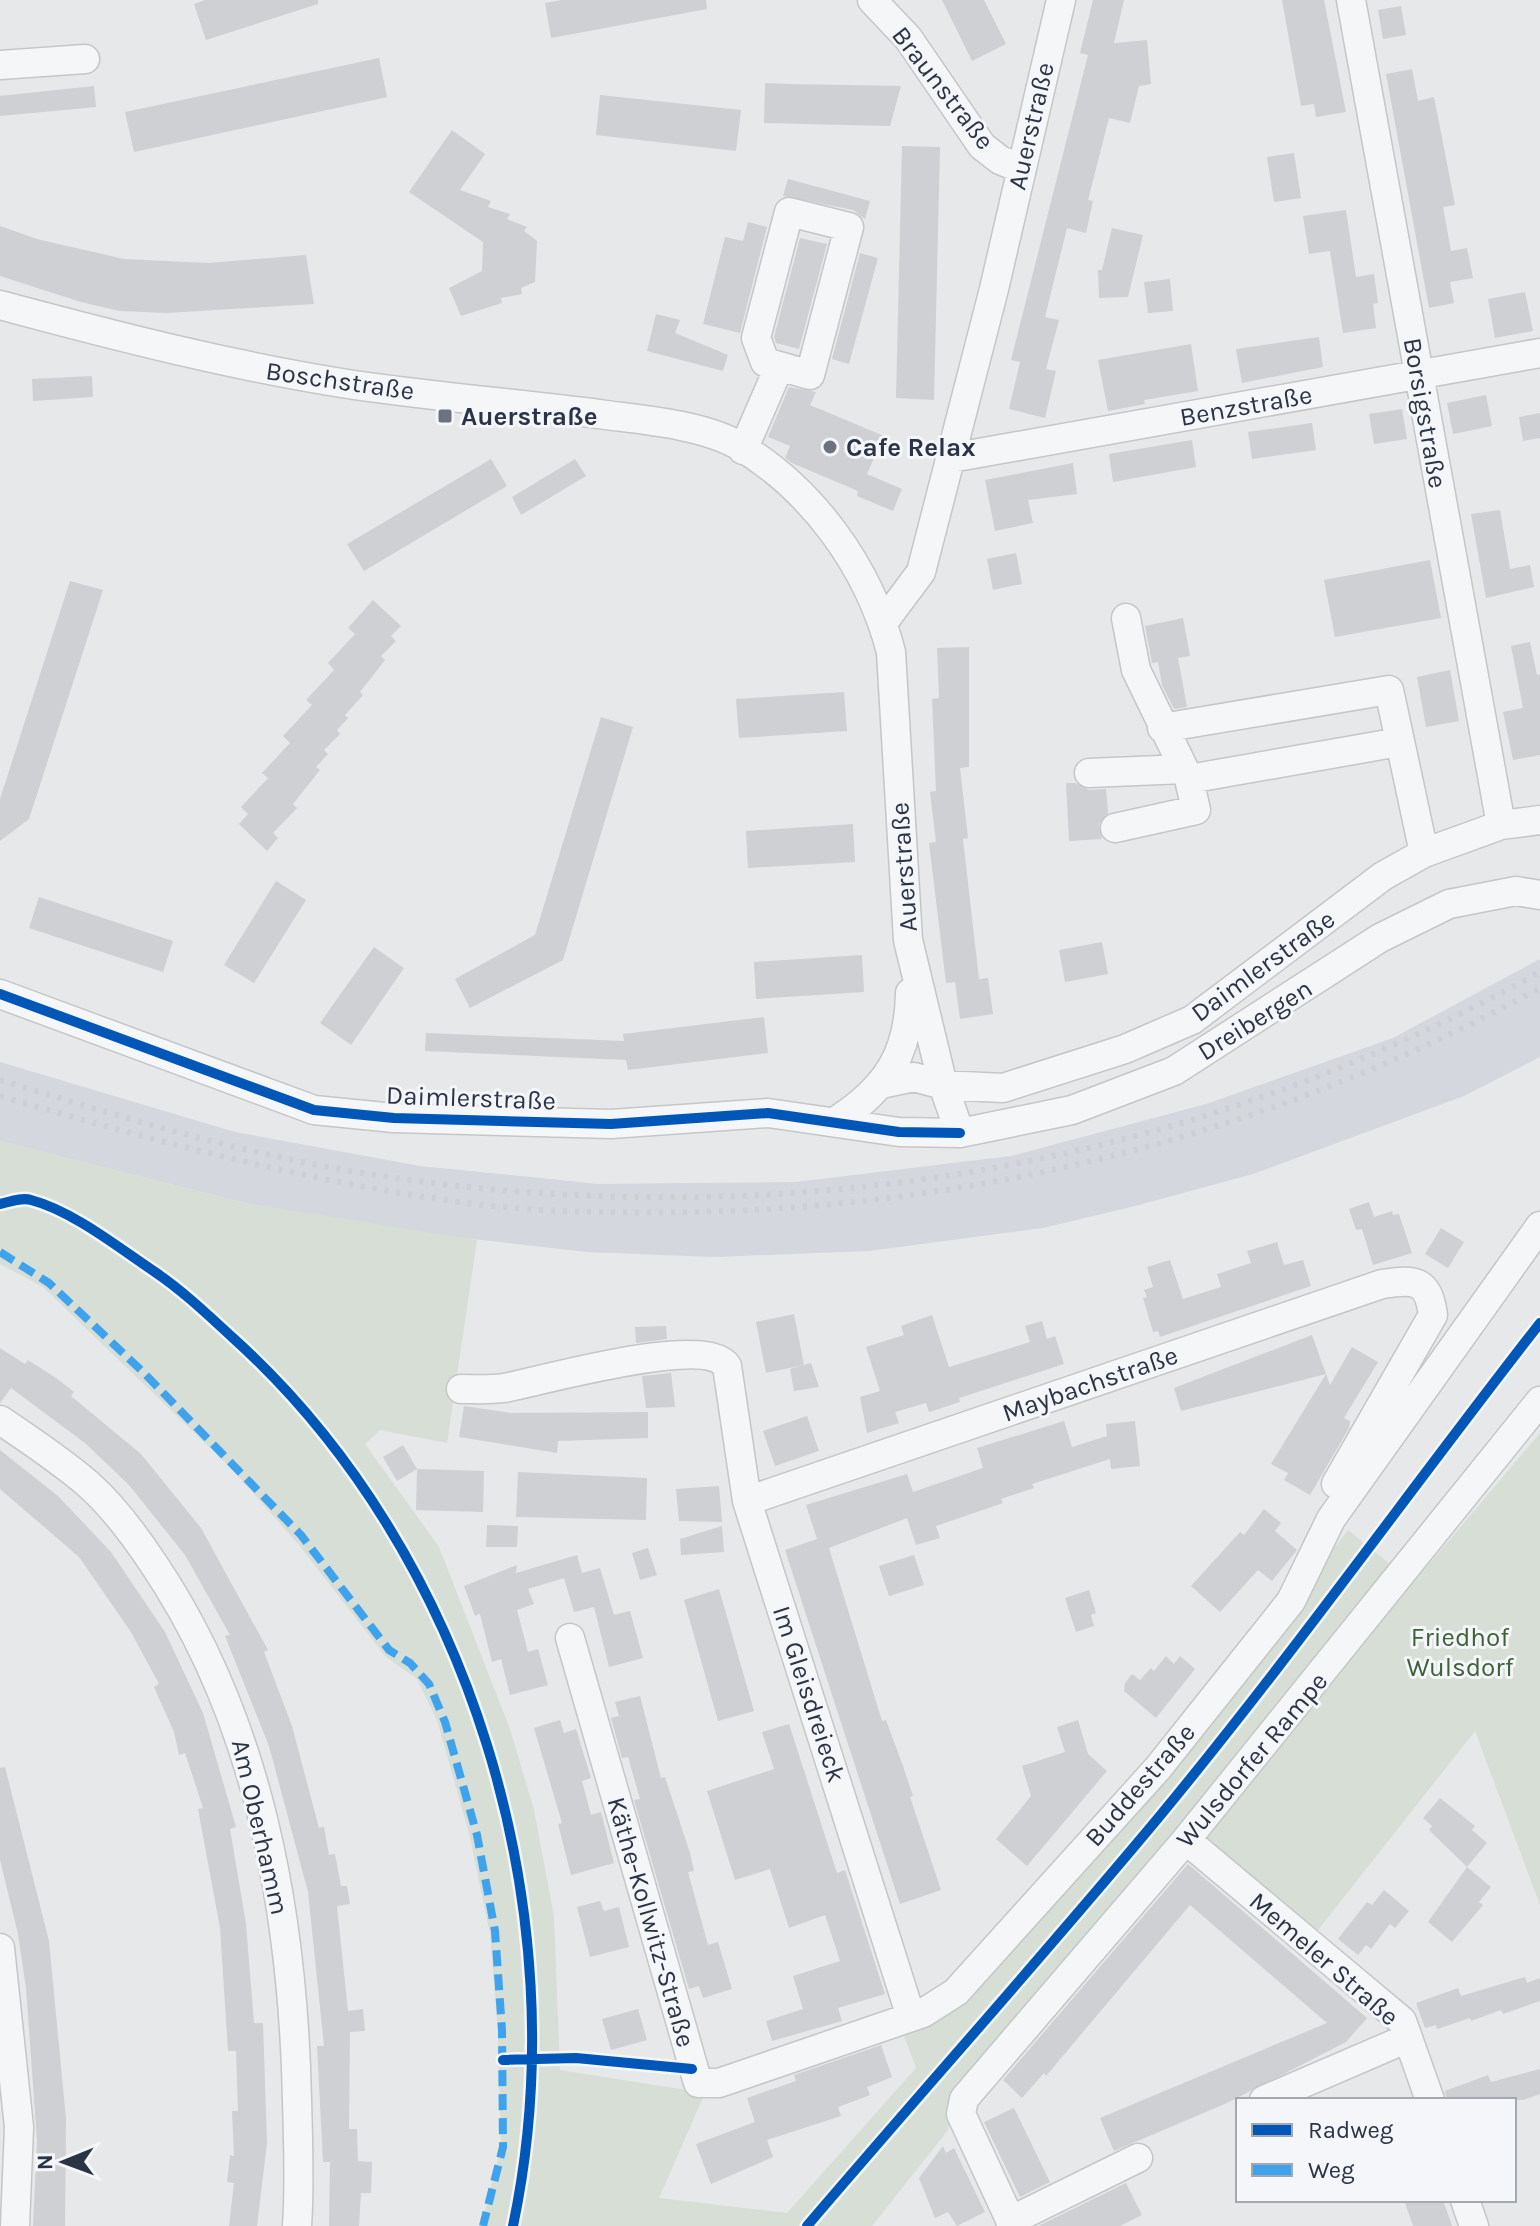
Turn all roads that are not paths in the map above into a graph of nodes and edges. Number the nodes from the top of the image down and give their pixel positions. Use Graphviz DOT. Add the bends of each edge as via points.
graph roads {
  1 [pos="872,0"];
  2 [pos="1061,0"];
  3 [pos="1351,0"];
  4 [pos="85,59"];
  5 [pos="0,65"];
  6 [pos="1020,168"];
  7 [pos="0,305"];
  8 [pos="1540,353"];
  9 [pos="779,367"];
  10 [pos="1418,375"];
  11 [pos="743,450"];
  12 [pos="951,458"];
  13 [pos="1126,618"];
  14 [pos="883,623"];
  15 [pos="1162,728"];
  16 [pos="1399,742"];
  17 [pos="1089,773"];
  18 [pos="1187,774"];
  19 [pos="1540,820"];
  20 [pos="1501,825"];
  21 [pos="1115,828"];
  22 [pos="1424,853"];
  23 [pos="1540,895"];
  24 [pos="908,940"];
  25 [pos="0,994"];
  26 [pos="881,1084"];
  27 [pos="943,1085"];
  28 [pos="836,1121"];
  29 [pos="960,1133"];
  30 [pos="1540,1226"];
  31 [pos="1430,1295"];
  32 [pos="461,1389"];
  33 [pos="1540,1401"];
  34 [pos="0,1420"];
  35 [pos="747,1501"];
  36 [pos="1331,1519"];
  37 [pos="570,1638"];
  38 [pos="1186,1840"];
  39 [pos="0,1948"];
  40 [pos="911,2017"];
  41 [pos="1408,2038"];
  42 [pos="1269,2098"];
  43 [pos="1429,2098"];
  44 [pos="1138,2158"];
  45 [pos="1466,2202"];
  46 [pos="1012,2223"];
  47 [pos="15,2226"];
  48 [pos="297,2226"];
  49 [pos="1474,2226"];
  1 -- 6 [label="street, Braunstraße" via="908,38 982,146"];
  2 -- 6 [label="street, Auerstraße"];
  3 -- 10 [label="street, Borsigstraße"];
  4 -- 5 [label="street"];
  6 -- 12 [label="street, Auerstraße"];
  7 -- 11 [label="street, Boschstraße" via="206,360 356,385 666,423"];
  8 -- 10 [label="street, Benzstraße"];
  9 -- 9 [label="street" via="765,362 756,338 789,212 849,227 810,375"];
  9 -- 11 [label="street"];
  10 -- 12 [label="street, Benzstraße"];
  10 -- 20 [label="street, Borsigstraße"];
  11 -- 14 [label="street, Boschstraße" via="786,479 847,550"];
  12 -- 14 [label="street, Auerstraße" via="921,572"];
  13 -- 15 [label="street" via="1136,670"];
  14 -- 24 [label="street, Auerstraße" via="893,683"];
  15 -- 16 [label="street" via="1389,690"];
  15 -- 18 [label="street"];
  16 -- 18 [label="street"];
  16 -- 22 [label="street"];
  17 -- 18 [label="street"];
  18 -- 21 [label="street" via="1196,810"];
  19 -- 20 [label="street, Daimlerstraße"];
  20 -- 22 [label="street, Daimlerstraße"];
  22 -- 27 [label="street, Daimlerstraße" via="1383,876 1192,1020 1125,1049 1003,1088"];
  23 -- 29 [label="street, Dreibergen" via="1516,891 1449,904 1380,938 1174,1071 1072,1110"];
  24 -- 26 [label="street" via="909,1020 903,1051"];
  24 -- 27 [label="street, Auerstraße"];
  25 -- 28 [label="street, Daimlerstraße" via="314,1110 492,1122 611,1124 768,1113"];
  26 -- 27 [label="street, Daimlerstraße" via="914,1077"];
  26 -- 28 [label="street"];
  27 -- 29 [label="street, Auerstraße"];
  28 -- 29 [label="street, Daimlerstraße" via="899,1132"];
  30 -- 36 [label="street, Buddestraße"];
  31 -- 35 [label="street, Maybachstraße" via="1408,1280 1382,1284"];
  31 -- 36 [label="street, Buddestraße" via="1433,1315 1332,1490"];
  32 -- 35 [label="street, Im Gleisdreieck" via="506,1387 626,1362 697,1354 716,1358 727,1366"];
  33 -- 38 [label="street, Wulsdorfer Rampe"];
  34 -- 48 [label="street, Am Oberhamm" via="89,1485 137,1540 178,1600 229,1708 249,1763 288,1958 296,2046"];
  35 -- 40 [label="street, Im Gleisdreieck"];
  36 -- 40 [label="street, Buddestraße" via="1291,1601 1158,1768 956,1992"];
  37 -- 40 [label="street, Käthe-Kollwitz-Straße" via="698,2083 719,2083"];
  38 -- 41 [label="street, Memeler Straße" via="1402,2021"];
  38 -- 46 [label="street, Wulsdorfer Rampe" via="964,2099 961,2114"];
  39 -- 47 [label="street" via="19,2127"];
  41 -- 42 [label="street"];
  41 -- 43 [label="street, Memeler Straße"];
  44 -- 46 [label="street"];
  45 -- 49 [label="street"];
}
